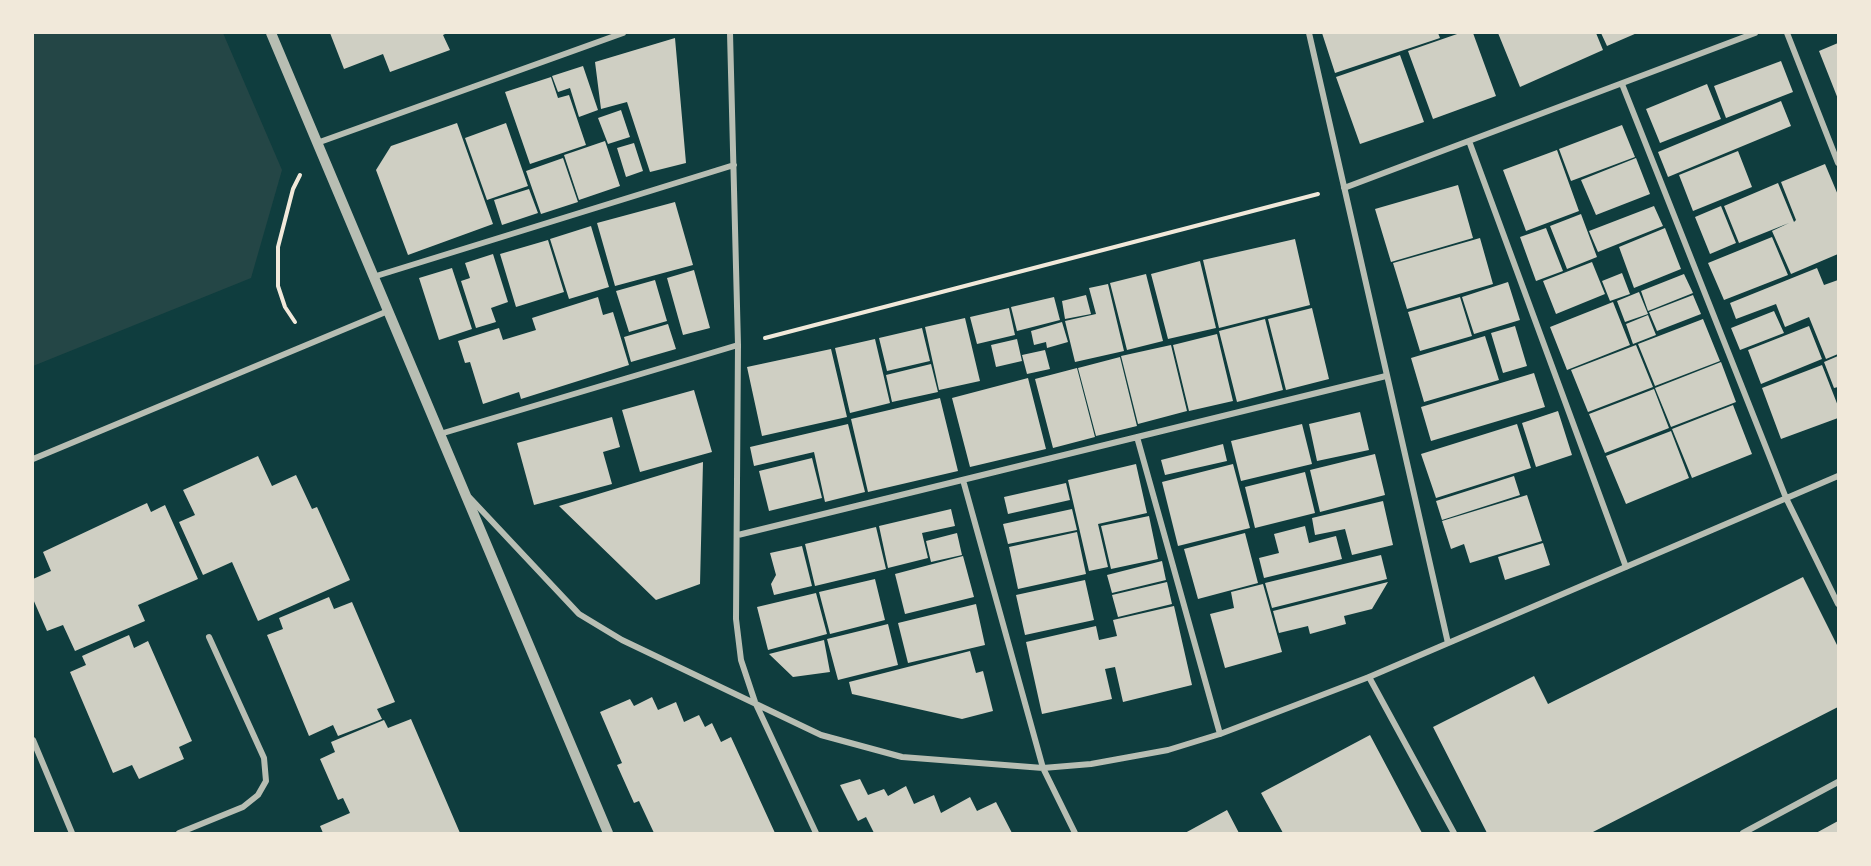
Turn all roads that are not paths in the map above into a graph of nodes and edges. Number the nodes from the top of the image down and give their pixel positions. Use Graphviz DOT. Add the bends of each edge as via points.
graph roads {
  1 [pos="271,33"];
  2 [pos="623,33"];
  3 [pos="730,33"];
  4 [pos="1309,33"];
  5 [pos="1755,33"];
  6 [pos="1787,33"];
  7 [pos="1622,84"];
  8 [pos="1469,141"];
  9 [pos="317,143"];
  10 [pos="1838,163"];
  11 [pos="734,165"];
  12 [pos="1344,188"];
  13 [pos="373,277"];
  14 [pos="388,311"];
  15 [pos="738,345"];
  16 [pos="1386,376"];
  17 [pos="440,434"];
  18 [pos="1137,437"];
  19 [pos="33,459"];
  20 [pos="1838,476"];
  21 [pos="963,480"];
  22 [pos="464,491"];
  23 [pos="1786,498"];
  24 [pos="738,535"];
  25 [pos="1626,567"];
  26 [pos="1838,604"];
  27 [pos="209,637"];
  28 [pos="1448,643"];
  29 [pos="1369,677"];
  30 [pos="755,702"];
  31 [pos="1221,734"];
  32 [pos="33,740"];
  33 [pos="1043,768"];
  34 [pos="1838,782"];
  35 [pos="72,833"];
  36 [pos="179,833"];
  37 [pos="608,833"];
  38 [pos="816,833"];
  39 [pos="1075,833"];
  40 [pos="1454,833"];
  41 [pos="1743,833"];
  1 -- 9 [label="street"];
  2 -- 9 [label="street"];
  3 -- 11 [label="street"];
  4 -- 12 [label="street"];
  5 -- 7 [label="street"];
  6 -- 10 [label="street"];
  7 -- 8 [label="street"];
  7 -- 23 [label="street"];
  8 -- 12 [label="street"];
  8 -- 25 [label="street"];
  9 -- 13 [label="street"];
  11 -- 13 [label="street"];
  11 -- 15 [label="street"];
  12 -- 16 [label="street"];
  13 -- 14 [label="street"];
  14 -- 17 [label="street"];
  14 -- 19 [label="street"];
  15 -- 17 [label="street"];
  15 -- 24 [label="street"];
  16 -- 18 [label="street"];
  16 -- 28 [label="street"];
  17 -- 22 [label="street"];
  18 -- 21 [label="street"];
  18 -- 31 [label="street"];
  20 -- 23 [label="street"];
  21 -- 24 [label="street"];
  21 -- 33 [label="street"];
  22 -- 30 [label="street" via="579,614 622,640"];
  22 -- 37 [label="street"];
  23 -- 25 [label="street"];
  23 -- 26 [label="street"];
  24 -- 30 [label="street" via="736,619 741,660"];
  25 -- 28 [label="street"];
  27 -- 36 [label="street" via="264,758 266,781 258,795 243,807"];
  28 -- 29 [label="street"];
  29 -- 31 [label="street"];
  29 -- 40 [label="street"];
  30 -- 33 [label="street" via="821,735 902,757"];
  30 -- 38 [label="street"];
  31 -- 33 [label="street" via="1157,752"];
  32 -- 35 [label="street"];
  33 -- 39 [label="street"];
  34 -- 41 [label="street"];
}
